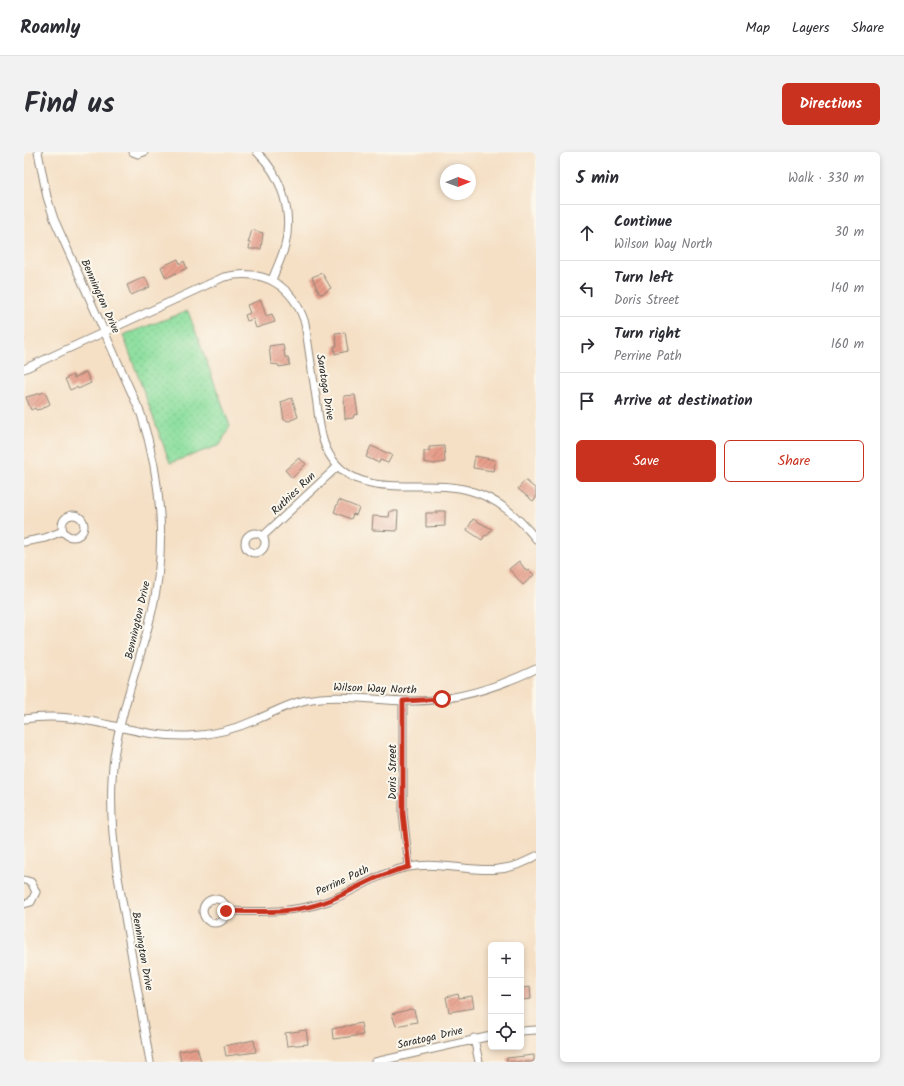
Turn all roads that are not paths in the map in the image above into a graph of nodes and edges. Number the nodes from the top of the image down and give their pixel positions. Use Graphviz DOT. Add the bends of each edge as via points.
graph roads {
  1 [pos="38,152"];
  2 [pos="133,152"];
  3 [pos="144,152"];
  4 [pos="257,152"];
  5 [pos="272,280"];
  6 [pos="105,333"];
  7 [pos="24,369"];
  8 [pos="338,466"];
  9 [pos="63,531"];
  10 [pos="263,536"];
  11 [pos="536,539"];
  12 [pos="24,542"];
  13 [pos="536,669"];
  14 [pos="403,701"];
  15 [pos="24,719"];
  16 [pos="120,726"];
  17 [pos="536,856"];
  18 [pos="409,867"];
  19 [pos="24,880"];
  20 [pos="24,904"];
  21 [pos="226,911"];
  22 [pos="536,1030"];
  23 [pos="524,1031"];
  24 [pos="488,1036"];
  25 [pos="474,1038"];
  26 [pos="150,1062"];
  27 [pos="375,1062"];
  28 [pos="479,1062"];
  1 -- 6 [label="street, Bennington Drive" via="41,174 54,219"];
  2 -- 3 [label="street"];
  4 -- 5 [label="street" via="272,169 286,207 284,246"];
  5 -- 6 [label="street, Saratoga Drive" via="248,274 224,277"];
  5 -- 8 [label="street, Saratoga Drive" via="291,295 305,323 322,438"];
  6 -- 7 [label="street, Saratoga Drive"];
  6 -- 16 [label="street, Bennington Drive" via="132,391 150,444 158,486 161,522 158,572 151,615"];
  8 -- 10 [label="street, Ruthies Run"];
  8 -- 11 [label="street, Saratoga Drive" via="355,479 375,485 444,486 472,491 495,501 512,513"];
  9 -- 12 [label="street"];
  13 -- 14 [label="street, Wilson Way North" via="493,687 468,694"];
  14 -- 16 [label="street, Wilson Way North" via="340,696 304,700 244,725 201,735 166,735"];
  14 -- 18 [label="street, Doris Street" via="403,813"];
  15 -- 16 [label="street, Wilson Way North" via="66,716"];
  16 -- 26 [label="street, Bennington Drive" via="112,777 114,849"];
  17 -- 18 [label="street, Perrine Path" via="521,863 492,870 477,871 429,865"];
  18 -- 21 [label="street, Perrine Path" via="378,875 346,893 312,906 277,912"];
  19 -- 20 [label="street" via="34,885 36,892 31,902"];
  22 -- 23 [label="street"];
  24 -- 25 [label="street, Saratoga Drive"];
  25 -- 27 [label="street, Saratoga Drive"];
  25 -- 28 [label="street"];
}
